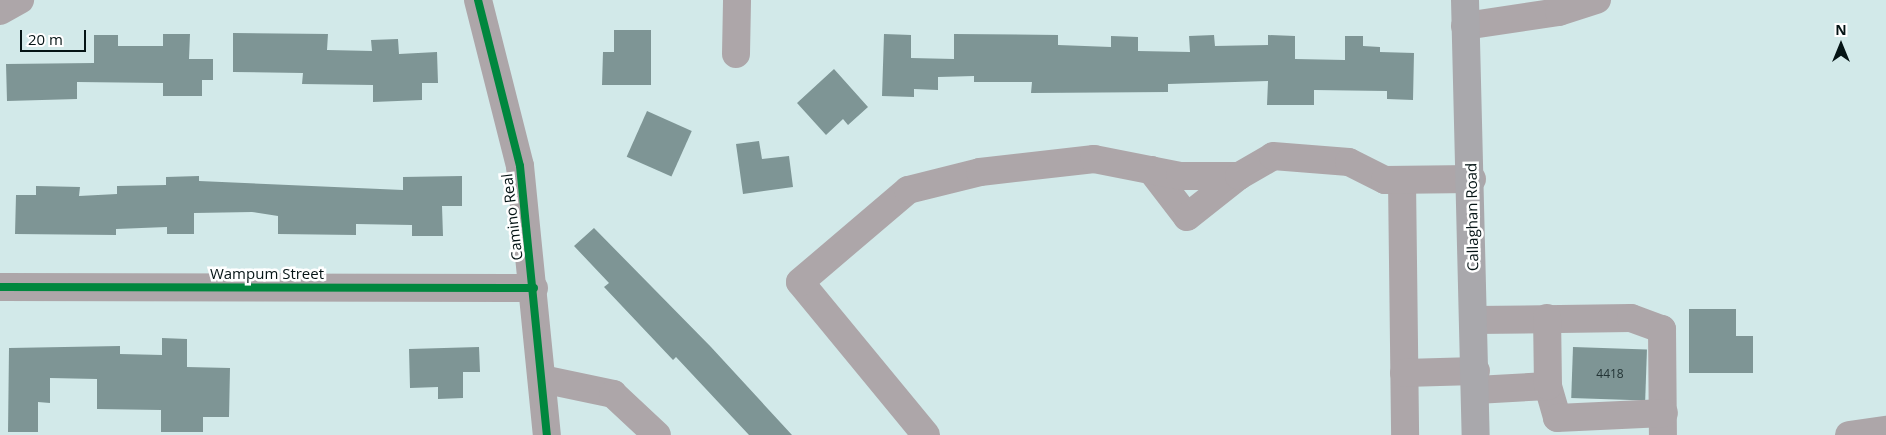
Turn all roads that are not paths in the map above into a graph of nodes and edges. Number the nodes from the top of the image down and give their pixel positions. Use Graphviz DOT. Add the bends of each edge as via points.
graph roads {
  1 [pos="20,0"];
  2 [pos="478,0"];
  3 [pos="737,0"];
  4 [pos="1597,0"];
  5 [pos="0,12"];
  6 [pos="1465,13"];
  7 [pos="736,54"];
  8 [pos="1151,170"];
  9 [pos="1239,176"];
  10 [pos="1472,179"];
  11 [pos="1402,180"];
  12 [pos="0,287"];
  13 [pos="534,288"];
  14 [pos="1547,318"];
  15 [pos="1475,320"];
  16 [pos="1404,373"];
  17 [pos="542,380"];
  18 [pos="1476,380"];
  19 [pos="1548,386"];
  20 [pos="1663,424"];
  21 [pos="1886,430"];
  22 [pos="548,435"];
  23 [pos="656,435"];
  24 [pos="926,435"];
  25 [pos="1405,435"];
  26 [pos="1476,435"];
  27 [pos="1849,435"];
  1 -- 5 [label="street"];
  2 -- 13 [label="street, Camino Real" via="520,166"];
  3 -- 7 [label="street"];
  4 -- 6 [label="street" via="1559,12"];
  6 -- 10 [label="main road, Callaghan Road"];
  8 -- 9 [label="street" via="1180,176"];
  8 -- 9 [label="street" via="1187,217"];
  8 -- 24 [label="street" via="1094,159 980,172 908,190 800,282"];
  9 -- 11 [label="street" via="1273,156 1349,162 1385,180"];
  10 -- 11 [label="street"];
  10 -- 15 [label="main road, Callaghan Road"];
  11 -- 16 [label="street"];
  12 -- 13 [label="street, Wampum Street"];
  13 -- 17 [label="street, Camino Real"];
  14 -- 15 [label="street"];
  14 -- 19 [label="street"];
  14 -- 20 [label="street" via="1631,318 1662,329"];
  15 -- 18 [label="main road, Callaghan Road"];
  16 -- 18 [label="street"];
  16 -- 25 [label="street"];
  17 -- 22 [label="street, Camino Real"];
  17 -- 23 [label="street" via="614,394"];
  18 -- 19 [label="street"];
  18 -- 26 [label="main road, Callaghan Road"];
  19 -- 20 [label="street" via="1557,418"];
  21 -- 27 [label="street"];
}
